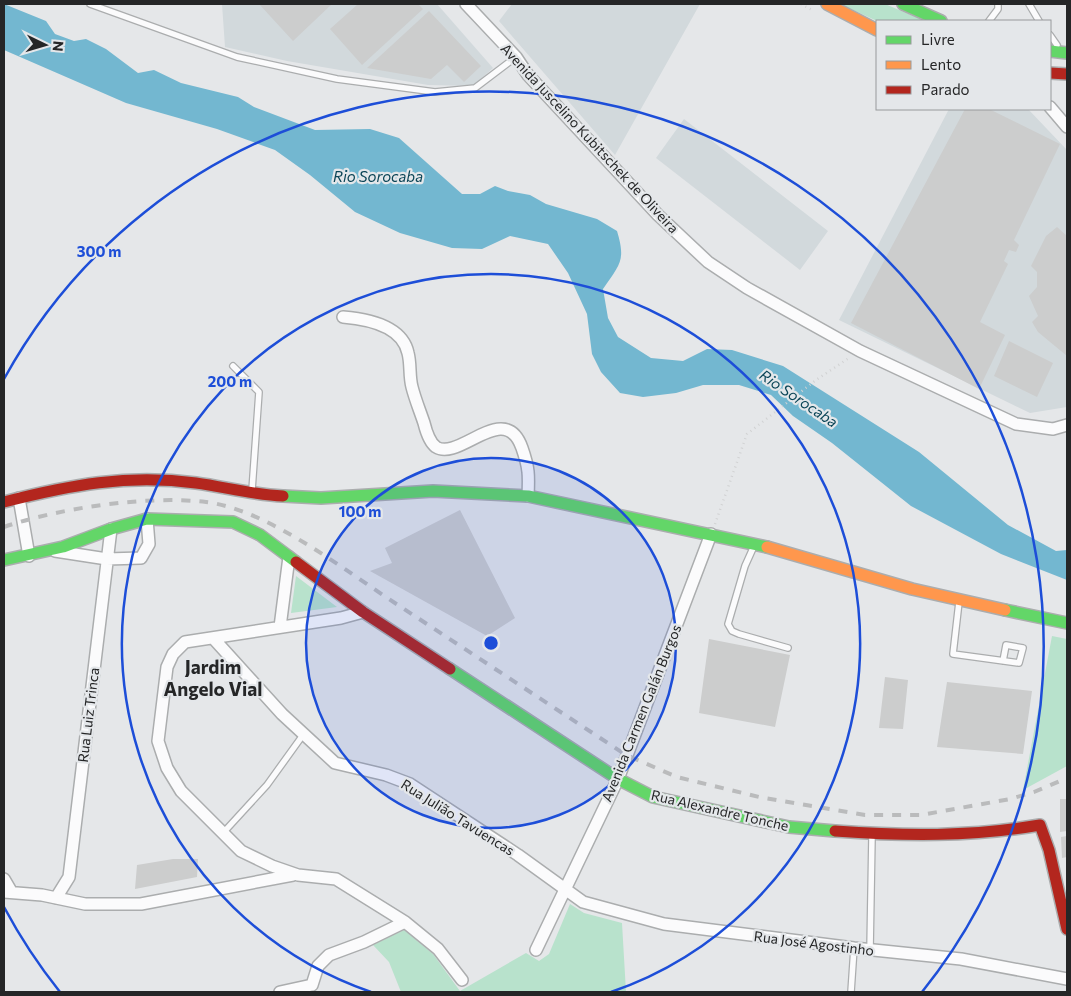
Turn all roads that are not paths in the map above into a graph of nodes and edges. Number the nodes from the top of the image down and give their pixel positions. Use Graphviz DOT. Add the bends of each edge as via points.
graph roads {
  1 [pos="90,4"];
  2 [pos="466,4"];
  3 [pos="827,4"];
  4 [pos="903,4"];
  5 [pos="914,4"];
  6 [pos="998,4"];
  7 [pos="1029,4"];
  8 [pos="940,20"];
  9 [pos="940,20"];
  10 [pos="990,20"];
  11 [pos="1038,20"];
  12 [pos="876,29"];
  13 [pos="1051,37"];
  14 [pos="1051,50"];
  15 [pos="1065,53"];
  16 [pos="516,57"];
  17 [pos="1051,73"];
  18 [pos="1067,74"];
  19 [pos="1053,110"];
  20 [pos="1067,110"];
  21 [pos="1067,126"];
  22 [pos="343,317"];
  23 [pos="234,366"];
  24 [pos="1067,425"];
  25 [pos="251,492"];
  26 [pos="528,496"];
  27 [pos="9,501"];
  28 [pos="148,519"];
  29 [pos="111,529"];
  30 [pos="712,534"];
  31 [pos="755,544"];
  32 [pos="50,550"];
  33 [pos="29,556"];
  34 [pos="289,557"];
  35 [pos="107,559"];
  36 [pos="4,560"];
  37 [pos="960,599"];
  38 [pos="363,612"];
  39 [pos="1067,623"];
  40 [pos="280,627"];
  41 [pos="213,638"];
  42 [pos="788,648"];
  43 [pos="1003,661"];
  44 [pos="303,735"];
  45 [pos="618,779"];
  46 [pos="223,833"];
  47 [pos="872,834"];
  48 [pos="298,875"];
  49 [pos="4,879"];
  50 [pos="566,890"];
  51 [pos="8,892"];
  52 [pos="56,898"];
  53 [pos="405,922"];
  54 [pos="1067,929"];
  55 [pos="854,948"];
  56 [pos="536,950"];
  57 [pos="870,950"];
  58 [pos="1067,979"];
  59 [pos="462,980"];
  60 [pos="315,988"];
  61 [pos="280,992"];
  62 [pos="851,992"];
  1 -- 16 [label="lane" via="237,57 337,79 435,92 475,88"];
  2 -- 16 [label="street, Avenida Juscelino Kubitschek de Oliveira"];
  3 -- 12 [label="main road"];
  4 -- 8 [label="main road"];
  5 -- 9 [label="main road"];
  6 -- 10 [label="lane"];
  7 -- 11 [label="lane"];
  13 -- 15 [label="lane"];
  14 -- 15 [label="main road"];
  16 -- 24 [label="street, Avenida Juscelino Kubitschek de Oliveira" via="528,75 658,214 708,262 747,288 860,351 1016,424 1053,429"];
  17 -- 18 [label="main road"];
  19 -- 20 [label="street"];
  19 -- 21 [label="street"];
  22 -- 26 [label="street" via="382,325 402,337 408,352 411,386 434,446 441,449 453,447 490,431 507,430 518,436 529,470"];
  23 -- 25 [label="lane" via="259,392"];
  25 -- 26 [label="main road" via="321,498 433,491"];
  25 -- 27 [label="main road" via="195,483 110,480 61,487"];
  26 -- 30 [label="main road"];
  27 -- 33 [label="street"];
  28 -- 29 [label="main road, Rua Alexandre Tonche"];
  28 -- 34 [label="main road, Rua Alexandre Tonche" via="232,522 260,534"];
  28 -- 35 [label="street" via="149,544 141,558"];
  29 -- 32 [label="main road, Rua Alexandre Tonche"];
  29 -- 35 [label="street, Rua Luiz Trinca"];
  30 -- 31 [label="main road"];
  30 -- 45 [label="street, Avenida Carmen Galán Burgos"];
  31 -- 37 [label="main road" via="912,590"];
  31 -- 42 [label="lane" via="728,624 739,634"];
  32 -- 33 [label="main road, Rua Alexandre Tonche"];
  32 -- 35 [label="street"];
  33 -- 36 [label="main road, Rua Alexandre Tonche"];
  34 -- 38 [label="main road, Rua Alexandre Tonche"];
  34 -- 40 [label="street"];
  35 -- 52 [label="street, Rua Luiz Trinca" via="69,877"];
  37 -- 39 [label="main road"];
  37 -- 43 [label="lane" via="953,654"];
  38 -- 40 [label="street"];
  38 -- 45 [label="main road, Rua Alexandre Tonche"];
  40 -- 41 [label="street"];
  41 -- 44 [label="street, Rua Julião Tavuencas"];
  41 -- 46 [label="street" via="185,642 173,654 167,667 158,741 181,791"];
  44 -- 46 [label="lane" via="268,785"];
  44 -- 50 [label="street, Rua Julião Tavuencas" via="335,762 410,784"];
  45 -- 47 [label="main road, Rua Alexandre Tonche" via="652,797 789,827"];
  45 -- 50 [label="street, Avenida Carmen Galán Burgos"];
  46 -- 48 [label="street" via="240,851"];
  47 -- 54 [label="main road, Rua Alexandre Tonche" via="995,833 1040,825 1048,843"];
  47 -- 57 [label="lane"];
  48 -- 52 [label="street" via="141,904 85,904"];
  48 -- 53 [label="street" via="336,879"];
  49 -- 51 [label="street"];
  50 -- 55 [label="street, Rua José Agostinho" via="583,902 664,924"];
  50 -- 56 [label="street, Avenida Carmen Galán Burgos"];
  51 -- 52 [label="street"];
  53 -- 59 [label="street" via="438,949"];
  53 -- 60 [label="street" via="329,955 318,966"];
  55 -- 57 [label="street, Rua José Agostinho"];
  55 -- 62 [label="lane"];
  57 -- 58 [label="street, Rua José Agostinho" via="961,958"];
  60 -- 61 [label="street"];
}
